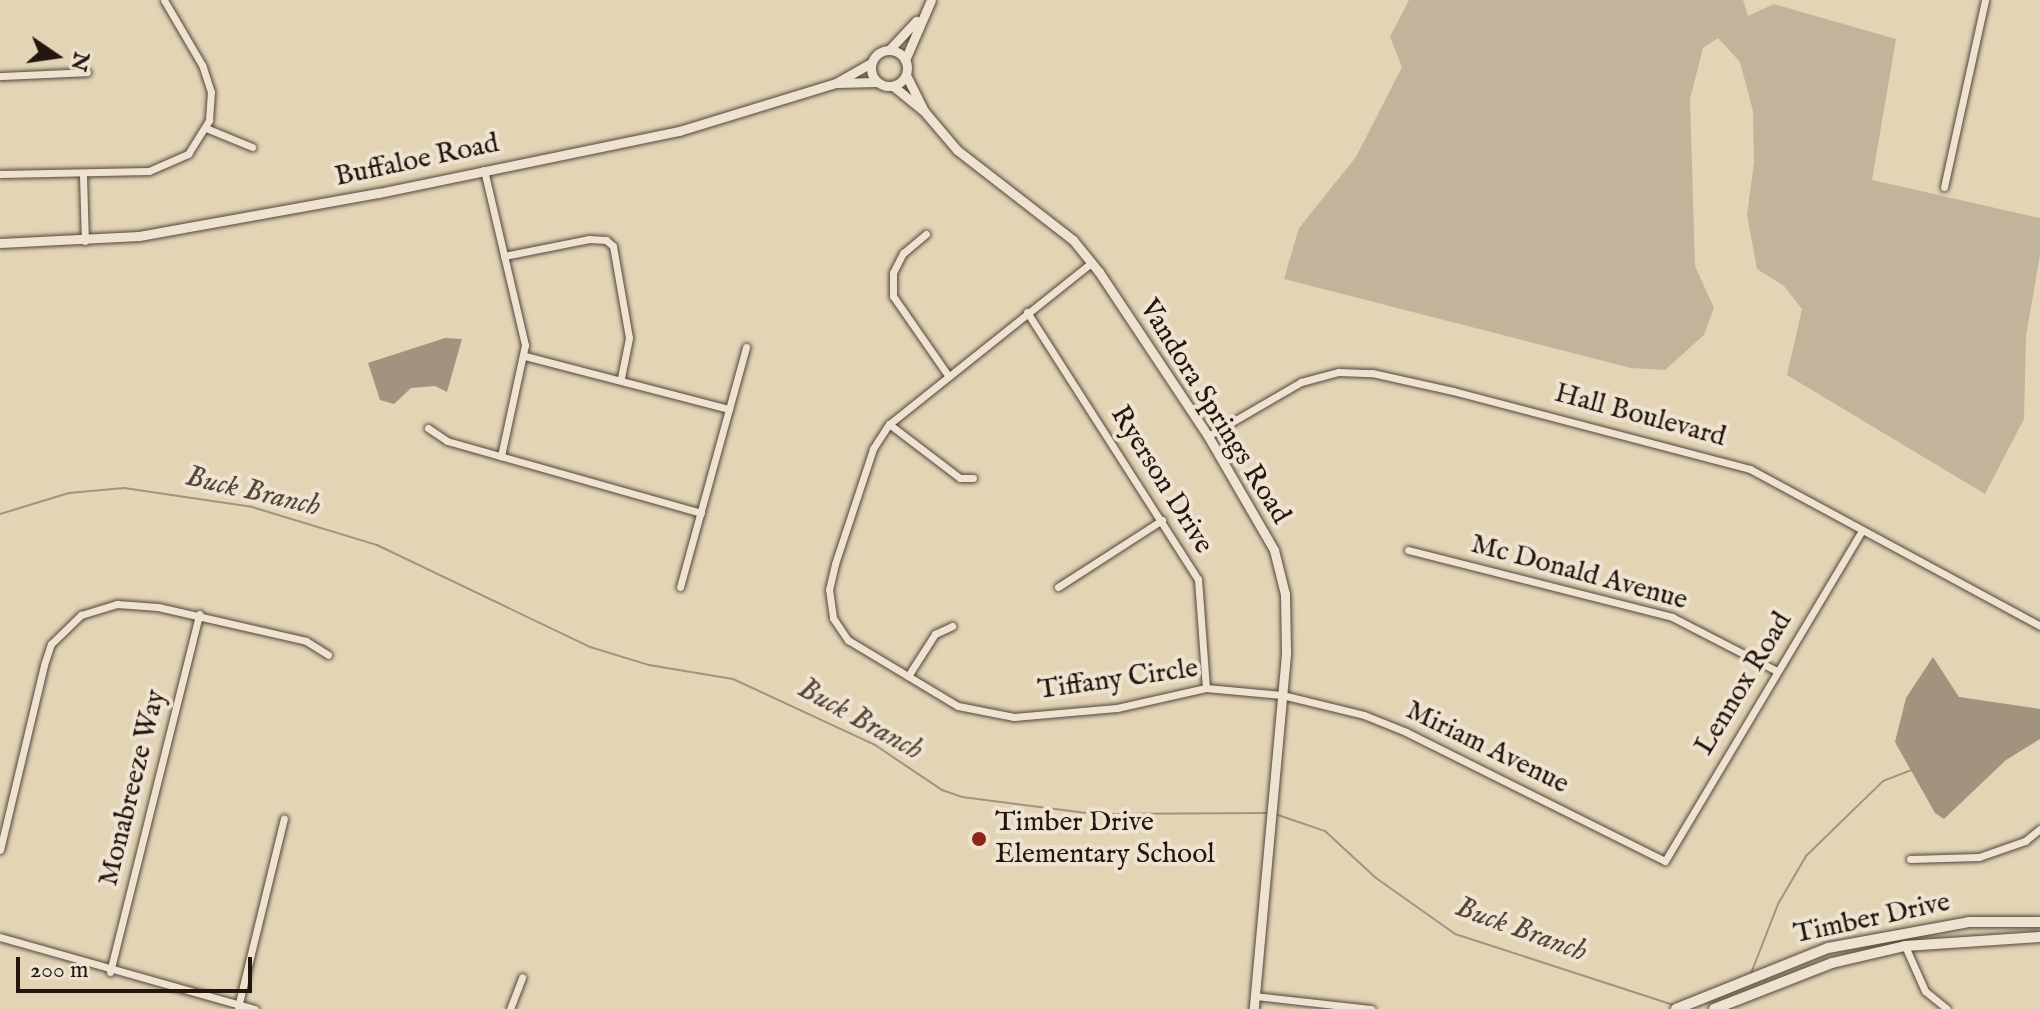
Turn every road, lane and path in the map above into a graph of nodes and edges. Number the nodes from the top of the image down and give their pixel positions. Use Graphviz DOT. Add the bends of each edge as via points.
graph roads {
  1 [pos="164,0"];
  2 [pos="931,0"];
  3 [pos="1985,0"];
  4 [pos="919,19"];
  5 [pos="889,50"];
  6 [pos="905,60"];
  7 [pos="871,63"];
  8 [pos="87,72"];
  9 [pos="906,75"];
  10 [pos="0,76"];
  11 [pos="877,82"];
  12 [pos="836,83"];
  13 [pos="893,86"];
  14 [pos="924,111"];
  15 [pos="206,128"];
  16 [pos="252,147"];
  17 [pos="484,170"];
  18 [pos="0,174"];
  19 [pos="83,175"];
  20 [pos="1944,187"];
  21 [pos="926,234"];
  22 [pos="85,242"];
  23 [pos="0,243"];
  24 [pos="504,256"];
  25 [pos="1091,263"];
  26 [pos="1027,312"];
  27 [pos="746,347"];
  28 [pos="525,356"];
  29 [pos="947,374"];
  30 [pos="621,378"];
  31 [pos="729,409"];
  32 [pos="889,424"];
  33 [pos="428,428"];
  34 [pos="1208,436"];
  35 [pos="501,456"];
  36 [pos="973,478"];
  37 [pos="701,513"];
  38 [pos="1162,520"];
  39 [pos="1862,530"];
  40 [pos="1408,550"];
  41 [pos="680,587"];
  42 [pos="1058,587"];
  43 [pos="199,614"];
  44 [pos="952,626"];
  45 [pos="2040,626"];
  46 [pos="328,655"];
  47 [pos="1777,671"];
  48 [pos="908,676"];
  49 [pos="1206,688"];
  50 [pos="1282,695"];
  51 [pos="284,819"];
  52 [pos="2040,829"];
  53 [pos="0,850"];
  54 [pos="1910,859"];
  55 [pos="1665,861"];
  56 [pos="2040,922"];
  57 [pos="0,937"];
  58 [pos="2040,937"];
  59 [pos="1905,946"];
  60 [pos="110,972"];
  61 [pos="522,977"];
  62 [pos="1255,996"];
  63 [pos="238,1007"];
  64 [pos="255,1009"];
  65 [pos="510,1009"];
  66 [pos="1254,1009"];
  67 [pos="1371,1009"];
  68 [pos="1676,1009"];
  69 [pos="1714,1009"];
  70 [pos="1947,1009"];
  1 -- 15 [label="street" via="207,76 212,103"];
  2 -- 4 [label="street"];
  3 -- 20 [label="street"];
  4 -- 5 [label="street"];
  4 -- 6 [label="street"];
  5 -- 6 [label="street"];
  5 -- 7 [label="street"];
  6 -- 9 [label="street"];
  7 -- 11 [label="street"];
  7 -- 12 [label="street, Buffaloe Road"];
  8 -- 10 [label="street"];
  9 -- 13 [label="street"];
  9 -- 14 [label="street, Vandora Springs Road"];
  11 -- 12 [label="street, Buffaloe Road"];
  11 -- 13 [label="street"];
  12 -- 17 [label="street, Buffaloe Road" via="679,131"];
  13 -- 14 [label="street, Vandora Springs Road"];
  14 -- 25 [label="street, Vandora Springs Road" via="957,150 1073,240"];
  15 -- 16 [label="street"];
  15 -- 19 [label="street" via="188,154 161,169"];
  17 -- 22 [label="street, Buffaloe Road" via="231,220"];
  17 -- 24 [label="street"];
  18 -- 19 [label="street"];
  19 -- 22 [label="street"];
  21 -- 29 [label="street" via="903,253 893,273 893,296"];
  22 -- 23 [label="street, Buffaloe Road"];
  24 -- 28 [label="street"];
  24 -- 30 [label="street" via="589,239 613,246 629,338"];
  25 -- 26 [label="street, Tiffany Circle"];
  25 -- 34 [label="street, Vandora Springs Road"];
  26 -- 29 [label="street, Tiffany Circle"];
  26 -- 38 [label="street, Ryerson Drive"];
  27 -- 31 [label="street"];
  28 -- 30 [label="street"];
  28 -- 35 [label="street"];
  29 -- 32 [label="street, Tiffany Circle"];
  30 -- 31 [label="street"];
  31 -- 37 [label="street"];
  32 -- 36 [label="street" via="960,478"];
  32 -- 48 [label="street, Tiffany Circle" via="862,478 829,589 833,618 848,640"];
  33 -- 35 [label="street" via="447,441"];
  34 -- 39 [label="street, Hall Boulevard" via="1301,382 1339,372 1372,373 1728,461 1793,489"];
  34 -- 50 [label="street, Vandora Springs Road" via="1274,550 1286,615"];
  35 -- 37 [label="street"];
  37 -- 41 [label="street"];
  38 -- 42 [label="street"];
  38 -- 49 [label="street, Ryerson Drive" via="1202,592"];
  39 -- 45 [label="street, Hall Boulevard"];
  39 -- 47 [label="street, Lennox Road"];
  40 -- 47 [label="street, Mc Donald Avenue" via="1672,617"];
  43 -- 46 [label="street" via="306,641"];
  43 -- 53 [label="street" via="117,604 96,608 63,629 44,665"];
  43 -- 60 [label="street, Monabreeze Way"];
  44 -- 48 [label="street" via="935,634"];
  47 -- 55 [label="street, Lennox Road"];
  48 -- 49 [label="street, Tiffany Circle" via="958,706 1014,717 1117,708"];
  49 -- 50 [label="street, Tiffany Circle"];
  50 -- 55 [label="street, Miriam Avenue" via="1364,715 1406,732"];
  50 -- 62 [label="street, Vandora Springs Road"];
  51 -- 63 [label="street"];
  52 -- 54 [label="street" via="1979,857"];
  56 -- 68 [label="main road, Timber Drive" via="1969,922 1828,948"];
  57 -- 60 [label="street"];
  58 -- 59 [label="main road, Timber Drive"];
  59 -- 69 [label="main road, Timber Drive" via="1832,963"];
  59 -- 70 [label="street" via="1925,991"];
  60 -- 63 [label="street"];
  61 -- 65 [label="street"];
  62 -- 66 [label="street, Vandora Springs Road"];
  62 -- 67 [label="street"];
  63 -- 64 [label="street"];
}
